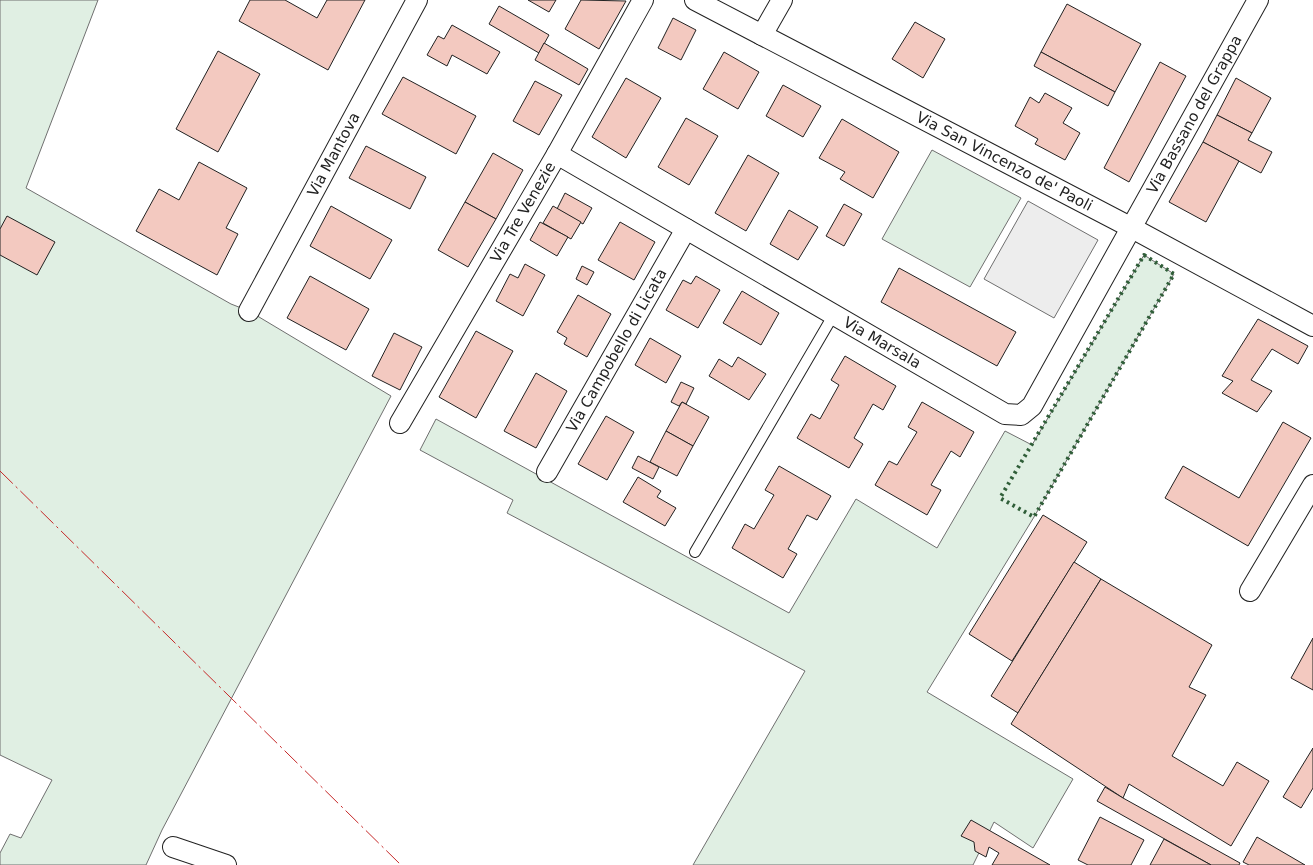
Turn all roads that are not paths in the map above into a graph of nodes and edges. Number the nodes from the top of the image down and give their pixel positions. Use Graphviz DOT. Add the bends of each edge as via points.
graph roads {
  1 [pos="417,0"];
  2 [pos="643,0"];
  3 [pos="695,0"];
  4 [pos="782,0"];
  5 [pos="1258,0"];
  6 [pos="762,35"];
  7 [pos="557,154"];
  8 [pos="1132,228"];
  9 [pos="686,229"];
  10 [pos="250,311"];
  11 [pos="834,314"];
  12 [pos="1313,326"];
  13 [pos="400,423"];
  14 [pos="547,472"];
  15 [pos="1313,485"];
  16 [pos="695,552"];
  17 [pos="1250,591"];
  18 [pos="173,846"];
  19 [pos="226,865"];
  1 -- 10 [label="street, Via Mantova"];
  2 -- 7 [label="street, Via Tre Venezie"];
  3 -- 6 [label="street, Via San Vincenzo de' Paoli"];
  4 -- 6 [label="street"];
  5 -- 8 [label="street, Via Bassano del Grappa"];
  6 -- 8 [label="street, Via San Vincenzo de' Paoli"];
  7 -- 9 [label="street, Via Marsala"];
  7 -- 13 [label="street, Via Tre Venezie"];
  8 -- 11 [label="street, Via Marsala" via="1032,406 1021,415 1005,414"];
  8 -- 12 [label="street, Via San Vincenzo de' Paoli"];
  9 -- 11 [label="street, Via Marsala"];
  9 -- 14 [label="street, Via Campobello di Licata"];
  11 -- 16 [label="lane"];
  15 -- 17 [label="street"];
  18 -- 19 [label="street"];
}
